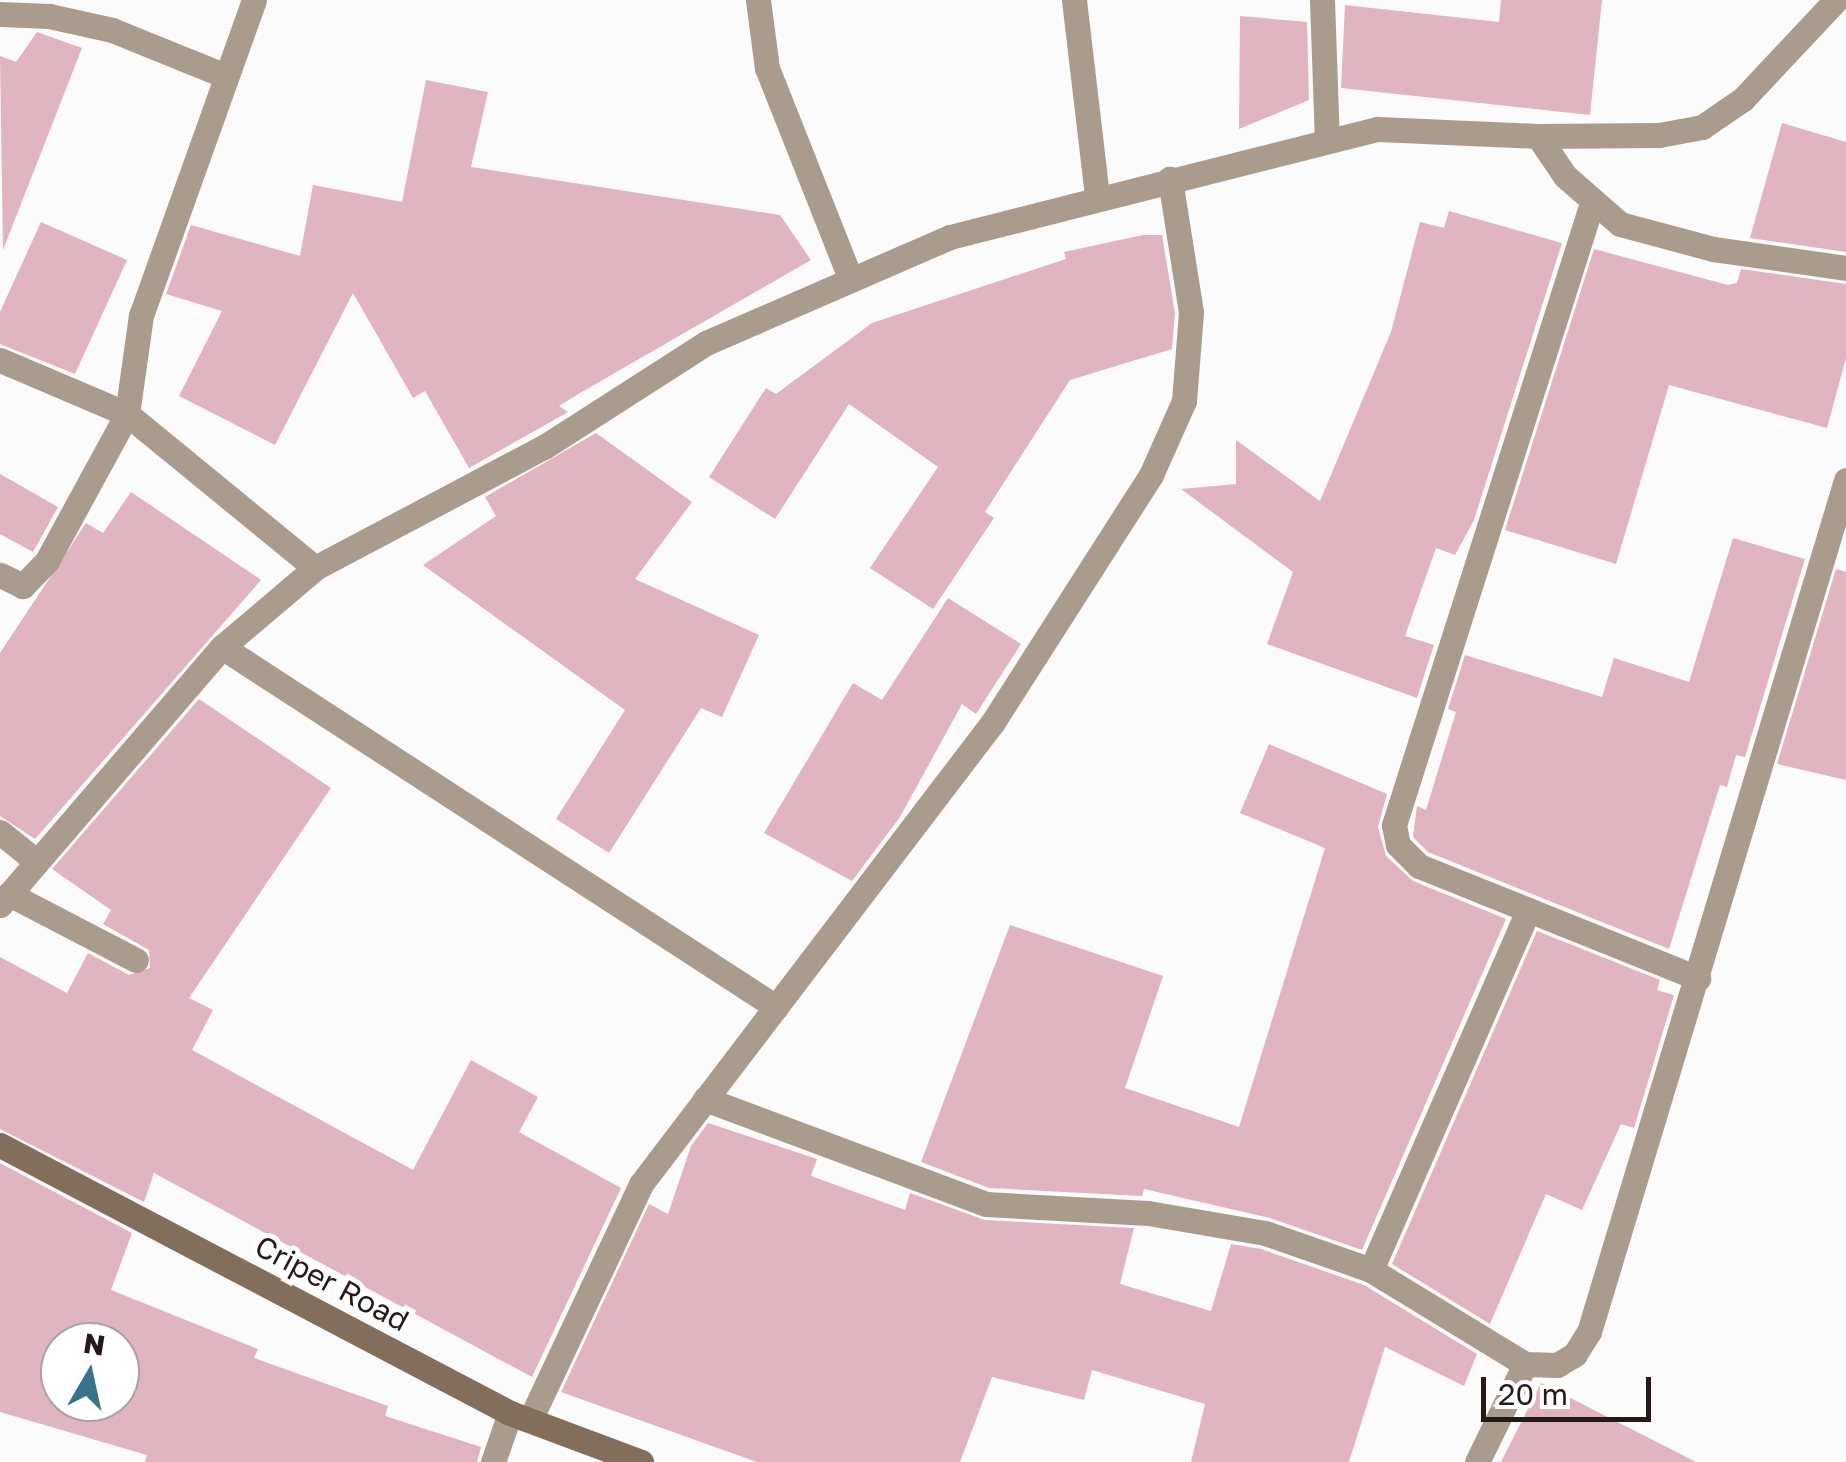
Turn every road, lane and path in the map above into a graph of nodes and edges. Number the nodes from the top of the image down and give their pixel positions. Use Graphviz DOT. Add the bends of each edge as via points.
graph roads {
  1 [pos="254,0"];
  2 [pos="758,0"];
  3 [pos="1074,0"];
  4 [pos="1322,0"];
  5 [pos="1836,0"];
  6 [pos="0,14"];
  7 [pos="226,76"];
  8 [pos="1538,136"];
  9 [pos="1327,141"];
  10 [pos="1170,179"];
  11 [pos="1097,197"];
  12 [pos="1592,203"];
  13 [pos="1846,268"];
  14 [pos="851,280"];
  15 [pos="0,360"];
  16 [pos="127,414"];
  17 [pos="1846,480"];
  18 [pos="1838,535"];
  19 [pos="315,568"];
  20 [pos="0,575"];
  21 [pos="222,647"];
  22 [pos="0,832"];
  23 [pos="36,861"];
  24 [pos="4,900"];
  25 [pos="1528,910"];
  26 [pos="136,960"];
  27 [pos="1698,978"];
  28 [pos="776,1007"];
  29 [pos="706,1098"];
  30 [pos="0,1144"];
  31 [pos="1371,1270"];
  32 [pos="1525,1364"];
  33 [pos="520,1416"];
  34 [pos="492,1462"];
  35 [pos="641,1462"];
  36 [pos="1477,1462"];
  1 -- 7 [label="street"];
  2 -- 14 [label="street" via="767,68"];
  3 -- 11 [label="street"];
  4 -- 9 [label="street"];
  5 -- 8 [label="street" via="1743,99 1702,127 1659,135"];
  6 -- 7 [label="street" via="112,30"];
  7 -- 16 [label="street" via="142,314"];
  8 -- 9 [label="street" via="1426,126"];
  8 -- 12 [label="street"];
  9 -- 10 [label="street"];
  10 -- 11 [label="street"];
  10 -- 28 [label="street" via="1191,312 1184,401 1152,474 993,722"];
  11 -- 14 [label="street" via="950,238"];
  12 -- 13 [label="street" via="1620,224 1694,244"];
  12 -- 25 [label="street" via="1394,825 1398,844 1419,866"];
  14 -- 19 [label="street" via="706,342 544,446"];
  15 -- 16 [label="street"];
  16 -- 19 [label="street"];
  16 -- 20 [label="street" via="47,561 23,586"];
  17 -- 18 [label="street"];
  18 -- 27 [label="street"];
  19 -- 21 [label="street"];
  21 -- 23 [label="street"];
  21 -- 28 [label="street"];
  22 -- 23 [label="street"];
  23 -- 24 [label="street"];
  24 -- 26 [label="street"];
  25 -- 27 [label="street"];
  25 -- 31 [label="street"];
  27 -- 32 [label="street" via="1589,1332 1557,1365"];
  28 -- 29 [label="street"];
  29 -- 31 [label="street" via="986,1204 1167,1216 1265,1233"];
  29 -- 33 [label="street" via="641,1184"];
  30 -- 33 [label="main road, Criper Road"];
  31 -- 32 [label="street"];
  32 -- 36 [label="street"];
  33 -- 34 [label="street"];
  33 -- 35 [label="main road, Criper Road"];
}
